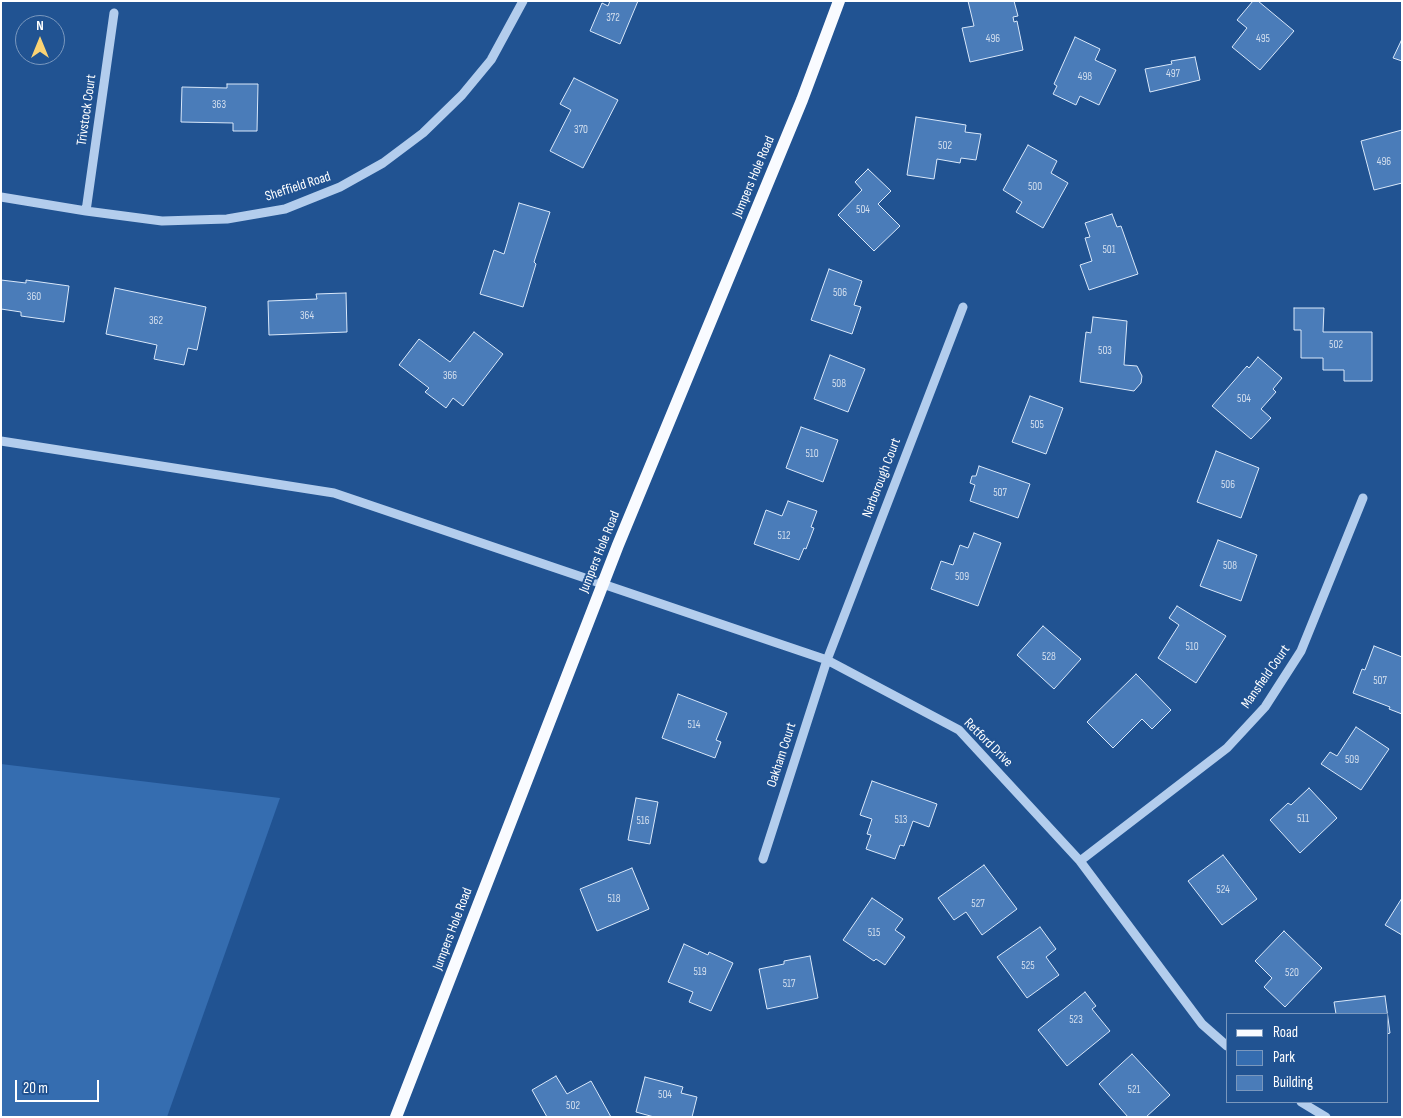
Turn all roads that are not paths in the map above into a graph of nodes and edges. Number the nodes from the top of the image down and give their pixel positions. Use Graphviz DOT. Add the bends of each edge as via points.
graph roads {
  1 [pos="523,1"];
  2 [pos="840,1"];
  3 [pos="114,13"];
  4 [pos="1,197"];
  5 [pos="86,211"];
  6 [pos="963,306"];
  7 [pos="1,441"];
  8 [pos="1363,498"];
  9 [pos="603,584"];
  10 [pos="827,660"];
  11 [pos="763,859"];
  12 [pos="1080,861"];
  13 [pos="1226,1045"];
  14 [pos="1303,1103"];
  15 [pos="396,1117"];
  16 [pos="1326,1117"];
  1 -- 5 [label="street, Sheffield Road" via="491,60 462,95 423,133 383,163 340,187 285,209 227,219 162,221"];
  2 -- 9 [label="main road, Jumpers Hole Road"];
  3 -- 5 [label="street, Trivstock Court"];
  4 -- 5 [label="street, Sheffield Road"];
  6 -- 10 [label="street, Narborough Court"];
  7 -- 9 [label="street, Retford Drive" via="334,493"];
  8 -- 12 [label="street, Mansfield Court" via="1301,651 1265,707 1227,748"];
  9 -- 10 [label="street, Retford Drive"];
  9 -- 15 [label="main road, Jumpers Hole Road"];
  10 -- 11 [label="street, Oakham Court"];
  10 -- 12 [label="street, Retford Drive" via="960,730"];
  12 -- 13 [label="street, Retford Drive" via="1202,1024"];
  14 -- 16 [label="street"];
}
